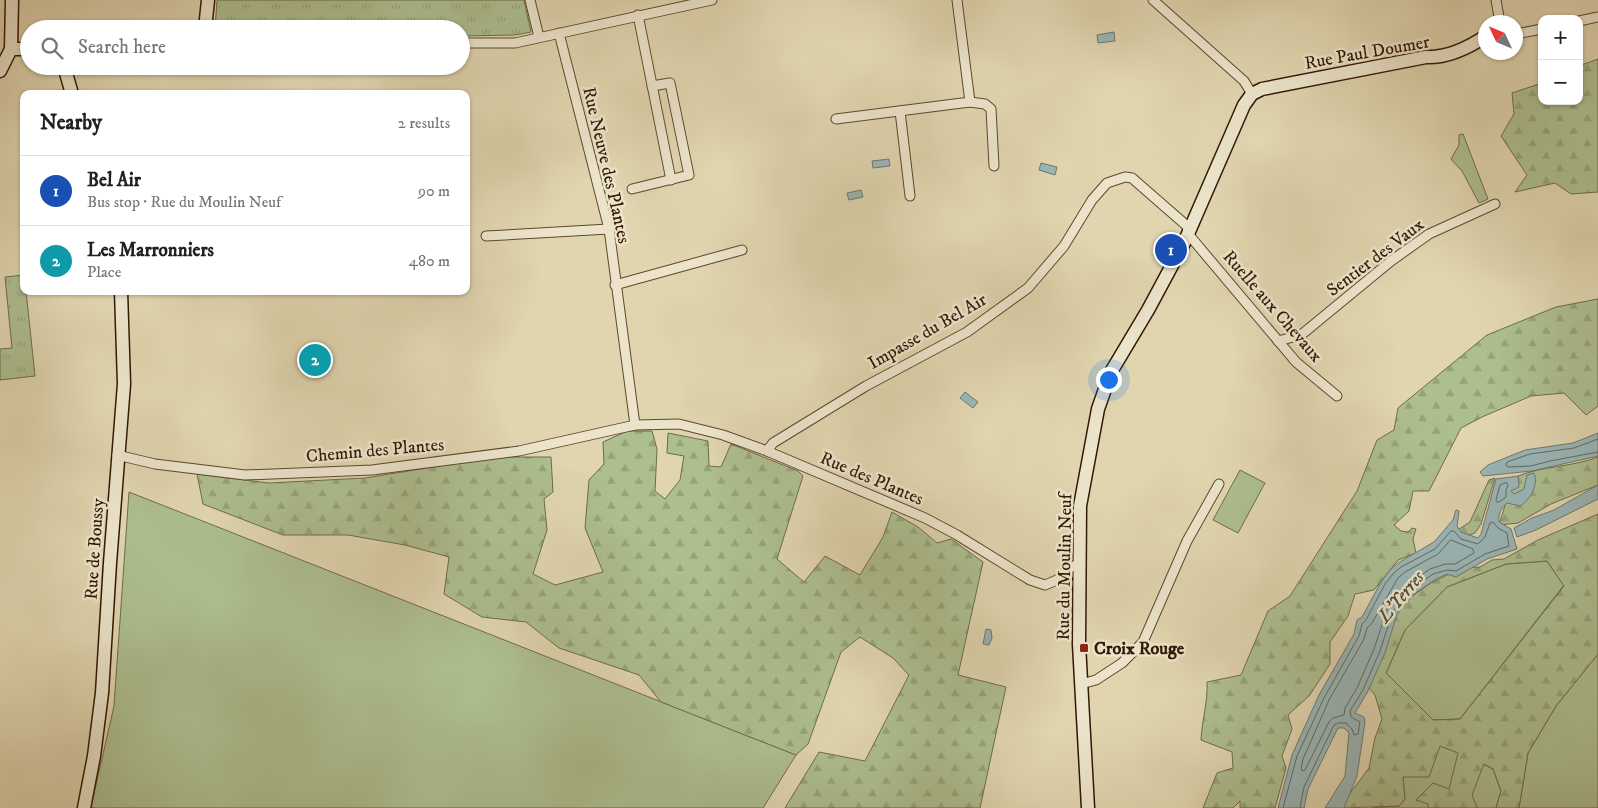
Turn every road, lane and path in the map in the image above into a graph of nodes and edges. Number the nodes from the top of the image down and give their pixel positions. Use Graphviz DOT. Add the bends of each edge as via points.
graph roads {
  1 [pos="12,0"];
  2 [pos="208,0"];
  3 [pos="530,0"];
  4 [pos="712,0"];
  5 [pos="957,0"];
  6 [pos="1153,0"];
  7 [pos="1496,0"];
  8 [pos="666,5"];
  9 [pos="638,15"];
  10 [pos="1499,15"];
  11 [pos="1598,17"];
  12 [pos="206,20"];
  13 [pos="1583,20"];
  14 [pos="1538,30"];
  15 [pos="559,33"];
  16 [pos="1523,33"];
  17 [pos="539,37"];
  18 [pos="1478,41"];
  19 [pos="470,43"];
  20 [pos="20,49"];
  21 [pos="10,50"];
  22 [pos="0,70"];
  23 [pos="67,75"];
  24 [pos="652,86"];
  25 [pos="71,90"];
  26 [pos="1252,94"];
  27 [pos="970,102"];
  28 [pos="900,111"];
  29 [pos="836,119"];
  30 [pos="994,166"];
  31 [pos="671,180"];
  32 [pos="632,188"];
  33 [pos="910,196"];
  34 [pos="1495,204"];
  35 [pos="609,229"];
  36 [pos="1188,235"];
  37 [pos="486,236"];
  38 [pos="742,250"];
  39 [pos="615,285"];
  40 [pos="121,295"];
  41 [pos="1278,341"];
  42 [pos="1337,396"];
  43 [pos="635,425"];
  44 [pos="767,451"];
  45 [pos="118,455"];
  46 [pos="1218,484"];
  47 [pos="1079,564"];
  48 [pos="1081,684"];
  49 [pos="84,808"];
  50 [pos="1088,808"];
  1 -- 21 [label="street"];
  2 -- 12 [label="street"];
  3 -- 17 [label="street"];
  4 -- 8 [label="street"];
  5 -- 27 [label="street"];
  6 -- 26 [label="street" via="1244,81"];
  7 -- 10 [label="street"];
  8 -- 9 [label="street"];
  9 -- 15 [label="street"];
  9 -- 24 [label="street"];
  11 -- 13 [label="street"];
  14 -- 16 [label="street"];
  15 -- 17 [label="street"];
  15 -- 35 [label="street, Rue Neuve des Plantes"];
  17 -- 19 [label="street" via="515,43"];
  18 -- 26 [label="street, Rue Paul Doumer" via="1437,58 1426,57 1262,89"];
  20 -- 21 [label="street"];
  21 -- 22 [label="street"];
  23 -- 25 [label="street"];
  24 -- 31 [label="street"];
  24 -- 31 [label="street" via="670,83 689,175"];
  26 -- 36 [label="street, Rue du Moulin Neuf" via="1244,105"];
  27 -- 28 [label="street"];
  27 -- 30 [label="street" via="985,104 990,109"];
  28 -- 29 [label="street"];
  28 -- 33 [label="street"];
  31 -- 32 [label="street"];
  34 -- 41 [label="street, Sentier des Vaux" via="1429,234 1301,335"];
  35 -- 37 [label="street"];
  35 -- 39 [label="street, Rue Neuve des Plantes"];
  36 -- 41 [label="street, Ruelle aux Chevaux"];
  36 -- 44 [label="street, Impasse du Bel Air" via="1187,226 1132,178 1107,183 1092,200 1064,246 1028,288 967,332 866,386 773,443"];
  36 -- 47 [label="street, Rue du Moulin Neuf" via="1111,372 1098,409 1080,506"];
  38 -- 39 [label="street"];
  39 -- 43 [label="street, Rue Neuve des Plantes"];
  40 -- 45 [label="street, Rue de Boussy" via="124,384"];
  41 -- 42 [label="street, Ruelle aux Chevaux" via="1296,362"];
  43 -- 44 [label="street, Rue des Plantes" via="679,424"];
  43 -- 45 [label="street, Chemin des Plantes" via="519,451 372,470 245,475 155,464"];
  44 -- 47 [label="street, Rue des Plantes" via="925,518 1030,580 1045,585"];
  45 -- 49 [label="street, Rue de Boussy" via="102,701"];
  46 -- 48 [label="street" via="1186,541 1143,642 1122,663 1096,680"];
  47 -- 48 [label="street, Rue du Moulin Neuf"];
  48 -- 50 [label="street, Rue du Moulin Neuf"];
}
